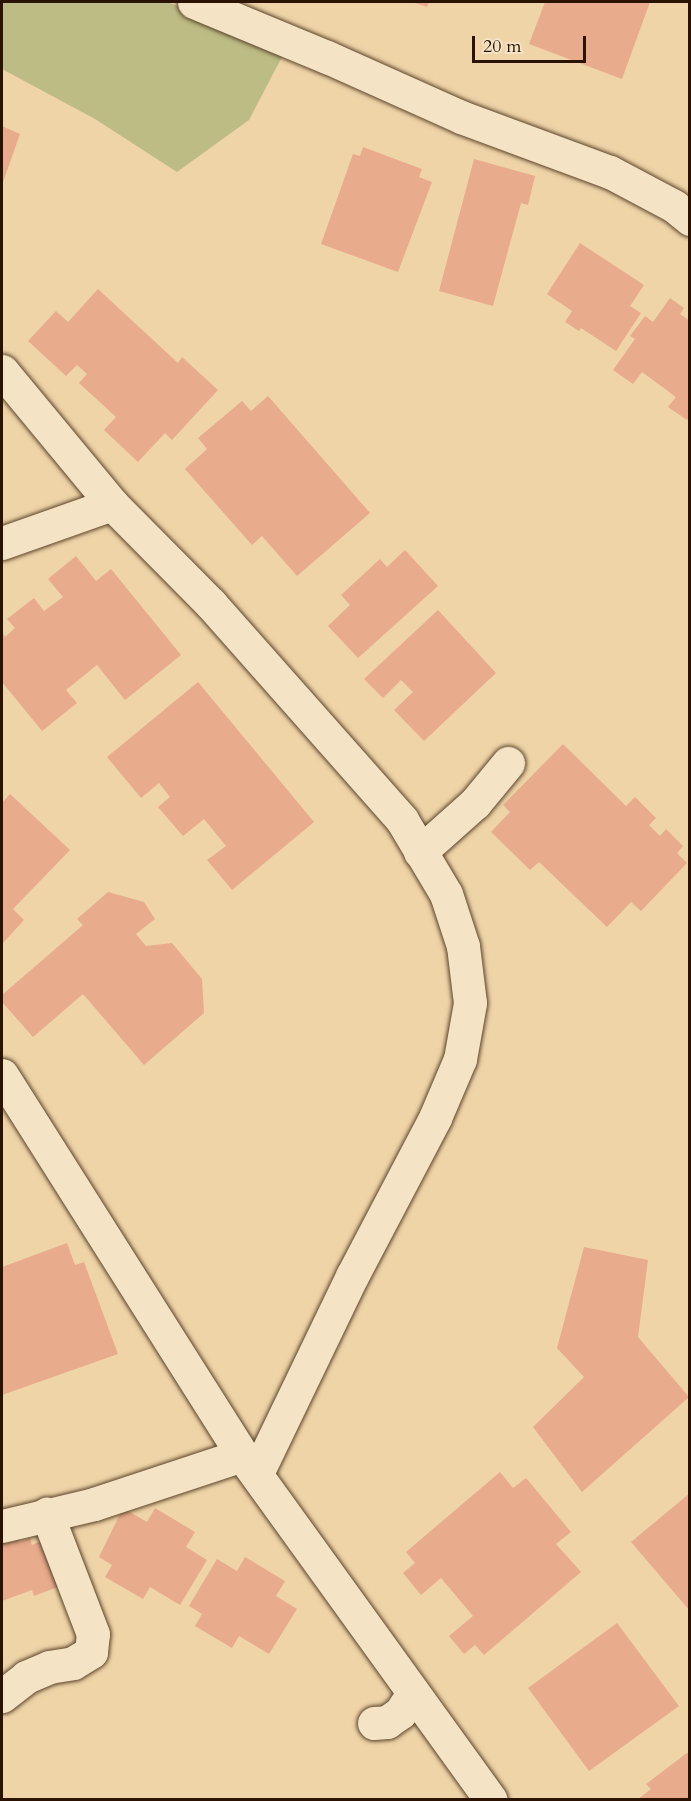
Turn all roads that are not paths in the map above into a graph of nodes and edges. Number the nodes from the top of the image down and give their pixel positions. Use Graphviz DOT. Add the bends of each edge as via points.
graph roads {
  1 [pos="194,2"];
  2 [pos="690,219"];
  3 [pos="2,371"];
  4 [pos="112,504"];
  5 [pos="2,543"];
  6 [pos="508,763"];
  7 [pos="420,852"];
  8 [pos="2,1075"];
  9 [pos="250,1464"];
  10 [pos="47,1514"];
  11 [pos="2,1527"];
  12 [pos="412,1693"];
  13 [pos="2,1696"];
  14 [pos="374,1723"];
  15 [pos="491,1800"];
  1 -- 2 [label="street" via="461,117 610,172 674,206"];
  3 -- 4 [label="street"];
  4 -- 5 [label="street"];
  4 -- 7 [label="street" via="212,604 402,820"];
  6 -- 7 [label="street" via="475,803"];
  7 -- 9 [label="street" via="446,894 463,946 470,1003 460,1059 435,1118"];
  8 -- 9 [label="street"];
  9 -- 10 [label="street"];
  9 -- 12 [label="street" via="374,1634"];
  10 -- 11 [label="street"];
  10 -- 13 [label="street" via="93,1634 91,1652 73,1663 49,1667 26,1677"];
  12 -- 14 [label="street" via="400,1713 387,1722"];
  12 -- 15 [label="street"];
}
